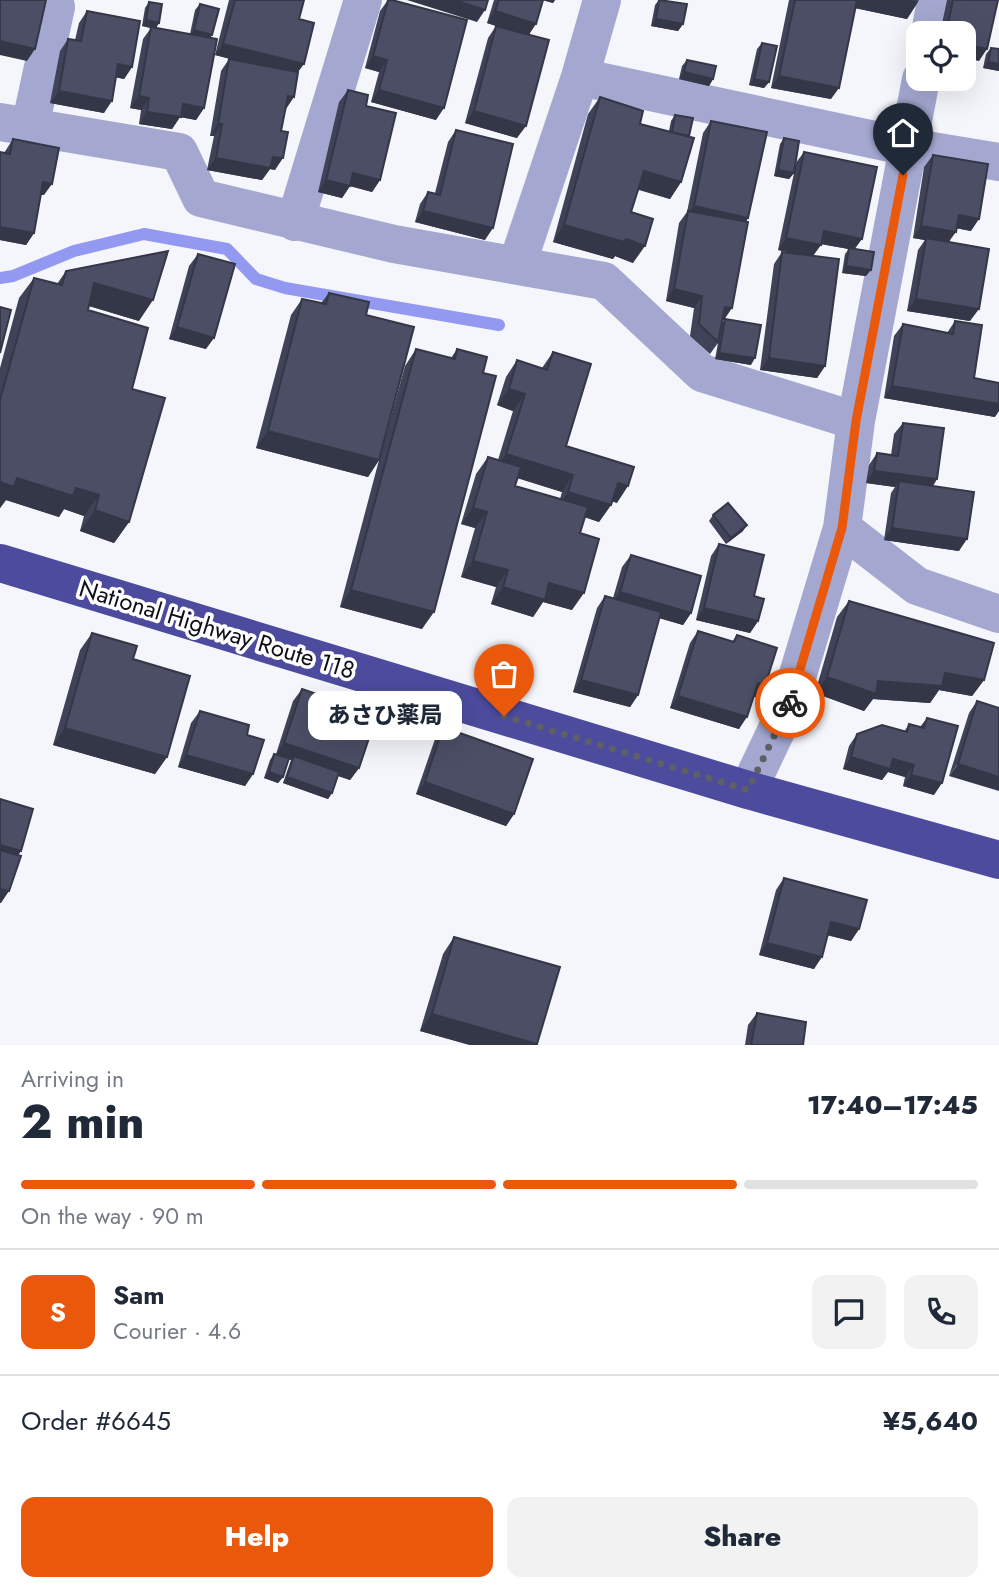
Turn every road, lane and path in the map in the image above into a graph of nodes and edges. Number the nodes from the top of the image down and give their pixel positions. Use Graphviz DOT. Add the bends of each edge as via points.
graph roads {
  1 [pos="363,0"];
  2 [pos="602,0"];
  3 [pos="936,0"];
  4 [pos="56,7"];
  5 [pos="932,21"];
  6 [pos="580,77"];
  7 [pos="920,91"];
  8 [pos="15,124"];
  9 [pos="908,147"];
  10 [pos="999,162"];
  11 [pos="295,222"];
  12 [pos="517,265"];
  13 [pos="856,421"];
  14 [pos="842,528"];
  15 [pos="0,563"];
  16 [pos="999,614"];
  17 [pos="748,790"];
  18 [pos="999,860"];
  1 -- 11 [label="street"];
  2 -- 6 [label="street"];
  3 -- 5 [label="street"];
  4 -- 8 [label="street"];
  6 -- 9 [label="street"];
  6 -- 12 [label="street"];
  7 -- 9 [label="street"];
  8 -- 11 [label="street" via="179,152 201,198"];
  9 -- 10 [label="street"];
  9 -- 13 [label="street"];
  11 -- 12 [label="street"];
  12 -- 13 [label="street" via="604,281 702,373"];
  13 -- 14 [label="street"];
  14 -- 16 [label="street" via="917,586"];
  14 -- 17 [label="street" via="789,704"];
  15 -- 17 [label="highway, National Highway Route 118"];
  17 -- 18 [label="highway, National Highway Route 118"];
}
